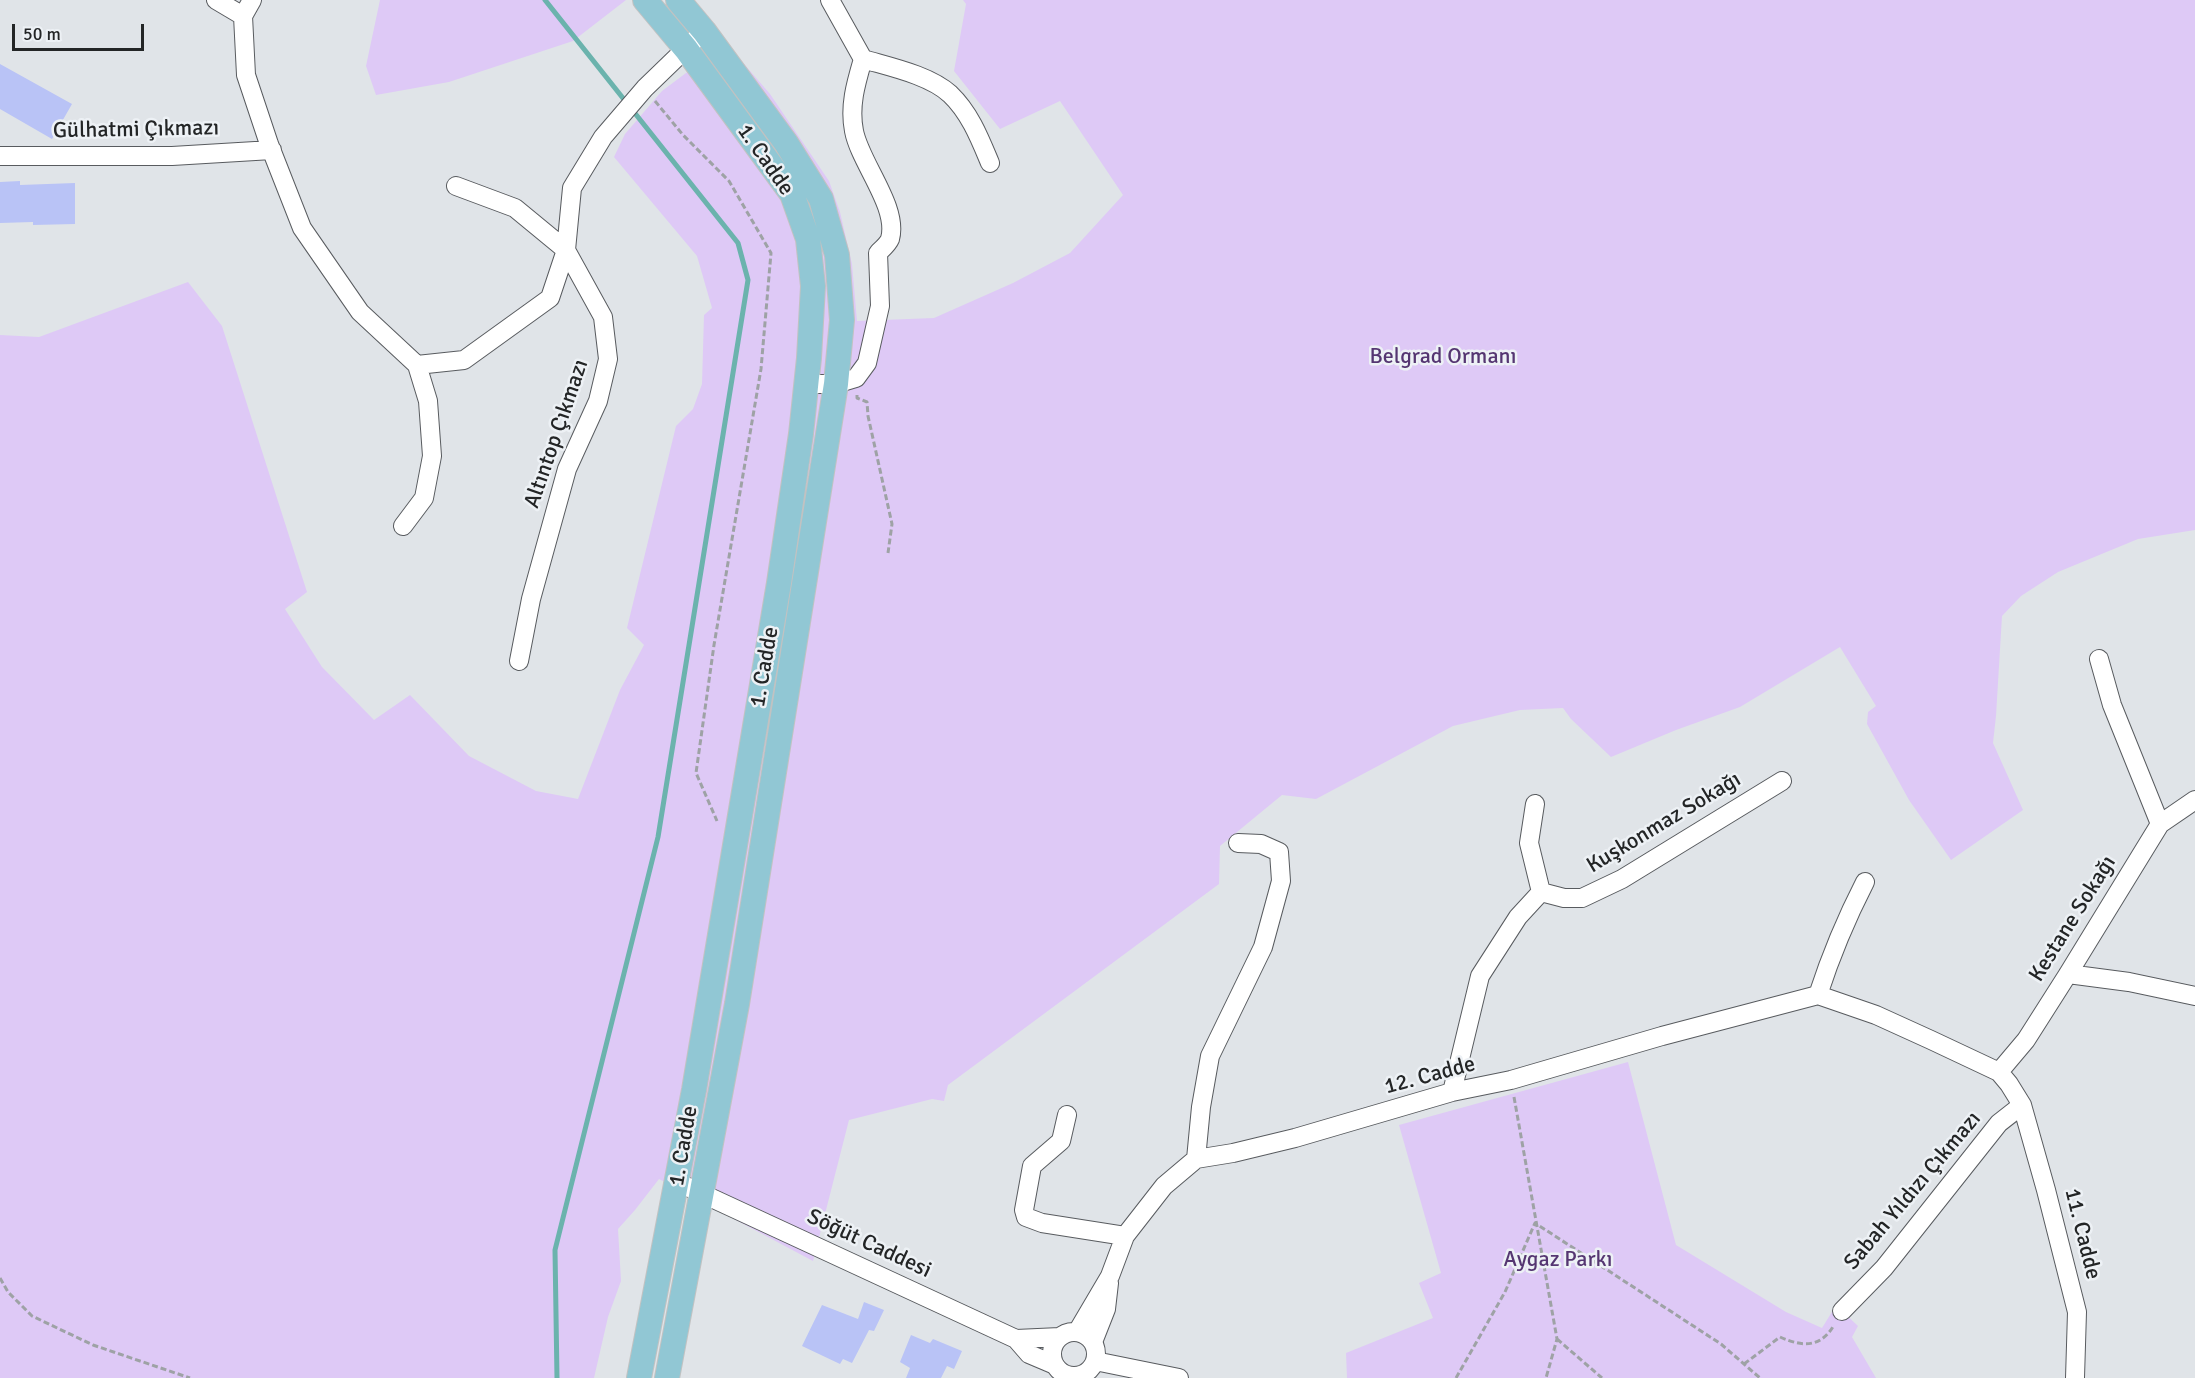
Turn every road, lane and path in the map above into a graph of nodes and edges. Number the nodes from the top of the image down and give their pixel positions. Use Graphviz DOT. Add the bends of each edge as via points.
graph roads {
  1 [pos="216,0"];
  2 [pos="252,0"];
  3 [pos="645,0"];
  4 [pos="678,0"];
  5 [pos="830,0"];
  6 [pos="243,16"];
  7 [pos="704,31"];
  8 [pos="686,49"];
  9 [pos="863,59"];
  10 [pos="641,93"];
  11 [pos="272,150"];
  12 [pos="0,156"];
  13 [pos="990,163"];
  14 [pos="456,186"];
  15 [pos="566,250"];
  16 [pos="417,365"];
  17 [pos="846,381"];
  18 [pos="806,384"];
  19 [pos="403,526"];
  20 [pos="888,553"];
  21 [pos="2099,659"];
  22 [pos="519,661"];
  23 [pos="1782,781"];
  24 [pos="2195,800"];
  25 [pos="1534,804"];
  26 [pos="2160,824"];
  27 [pos="719,825"];
  28 [pos="1238,843"];
  29 [pos="1866,882"];
  30 [pos="1541,892"];
  31 [pos="2068,974"];
  32 [pos="1818,995"];
  33 [pos="2195,996"];
  34 [pos="1999,1072"];
  35 [pos="1511,1080"];
  36 [pos="1452,1092"];
  37 [pos="2022,1105"];
  38 [pos="1067,1115"];
  39 [pos="1196,1159"];
  40 [pos="677,1182"];
  41 [pos="702,1192"];
  42 [pos="1535,1223"];
  43 [pos="1125,1236"];
  44 [pos="1110,1276"];
  45 [pos="0,1278"];
  46 [pos="1842,1311"];
  47 [pos="1069,1334"];
  48 [pos="1016,1339"];
  49 [pos="1557,1339"];
  50 [pos="1093,1342"];
  51 [pos="1744,1364"];
  52 [pos="1088,1371"];
  53 [pos="1060,1372"];
  54 [pos="190,1378"];
  55 [pos="639,1378"];
  56 [pos="667,1378"];
  57 [pos="1179,1378"];
  58 [pos="1455,1378"];
  59 [pos="1546,1378"];
  60 [pos="1602,1378"];
  61 [pos="1760,1378"];
  62 [pos="2075,1378"];
  1 -- 6 [label="street"];
  2 -- 6 [label="street"];
  3 -- 8 [label="main road, 1. Cadde"];
  4 -- 7 [label="main road, 1. Cadde"];
  5 -- 9 [label="street"];
  6 -- 11 [label="street" via="246,75"];
  7 -- 8 [label="street"];
  7 -- 17 [label="main road, 1. Cadde" via="786,143 821,200 837,255"];
  8 -- 10 [label="street"];
  8 -- 18 [label="main road, 1. Cadde" via="792,194 808,239 813,286"];
  9 -- 13 [label="street" via="916,74 950,94 975,127"];
  9 -- 17 [label="street" via="852,98 854,132 891,225 890,241 878,253 880,306 867,363"];
  10 -- 15 [label="street" via="603,136 572,188"];
  10 -- 27 [label="path" via="729,181 771,253 761,369 696,773"];
  11 -- 12 [label="street, Gülhatmi Çıkmazı" via="172,156"];
  11 -- 16 [label="street" via="302,228 360,312"];
  14 -- 15 [label="street, Altıntop Çıkmazı" via="515,208"];
  15 -- 16 [label="street" via="550,298 464,360"];
  15 -- 22 [label="street, Altıntop Çıkmazı" via="603,317 608,359 598,401 567,469 531,599"];
  16 -- 19 [label="street" via="428,401 432,456 424,498"];
  17 -- 18 [label="street"];
  17 -- 20 [label="path" via="857,398 867,402 892,524"];
  17 -- 41 [label="main road, 1. Cadde"];
  18 -- 40 [label="main road, 1. Cadde" via="779,583"];
  21 -- 26 [label="street" via="2112,705"];
  23 -- 30 [label="street, Kuşkonmaz Sokağı" via="1622,879 1582,898"];
  24 -- 26 [label="street, Kestane Sokağı"];
  25 -- 30 [label="street" via="1529,843"];
  26 -- 31 [label="street, Kestane Sokağı"];
  28 -- 39 [label="street" via="1261,844 1279,852 1281,881 1263,947 1210,1056"];
  29 -- 32 [label="street" via="1838,939"];
  30 -- 36 [label="street" via="1518,917 1480,976"];
  31 -- 33 [label="street"];
  31 -- 34 [label="street, Kestane Sokağı"];
  32 -- 34 [label="street" via="1876,1016"];
  32 -- 35 [label="street, 12. Cadde"];
  34 -- 37 [label="street, 11. Cadde"];
  35 -- 36 [label="street, 12. Cadde"];
  35 -- 42 [label="path"];
  36 -- 39 [label="street, 12. Cadde" via="1295,1138"];
  37 -- 46 [label="street, Sabah Yıldızı Çıkmazı" via="1999,1123 1884,1268"];
  37 -- 62 [label="street, 11. Cadde" via="2077,1312"];
  38 -- 43 [label="street" via="1061,1142 1032,1166 1026,1217"];
  39 -- 43 [label="street" via="1164,1186"];
  40 -- 41 [label="street, Söğüt Caddesi"];
  40 -- 55 [label="main road, 1. Cadde"];
  41 -- 48 [label="street, Söğüt Caddesi"];
  41 -- 56 [label="main road, 1. Cadde"];
  42 -- 49 [label="path"];
  42 -- 51 [label="path" via="1720,1344"];
  42 -- 58 [label="path" via="1505,1292"];
  43 -- 44 [label="street"];
  44 -- 47 [label="street"];
  44 -- 50 [label="street" via="1106,1309"];
  45 -- 54 [label="path" via="32,1316 93,1345"];
  46 -- 51 [label="path" via="1828,1336 1812,1344 1794,1344 1780,1337"];
  47 -- 48 [label="street"];
  47 -- 50 [label="street" via="1089,1337"];
  47 -- 53 [label="street" via="1053,1347"];
  48 -- 53 [label="street" via="1029,1354"];
  49 -- 59 [label="path"];
  49 -- 60 [label="path"];
  50 -- 52 [label="street" via="1096,1348"];
  51 -- 61 [label="path"];
  52 -- 53 [label="street" via="1073,1377"];
  52 -- 57 [label="street"];
}
